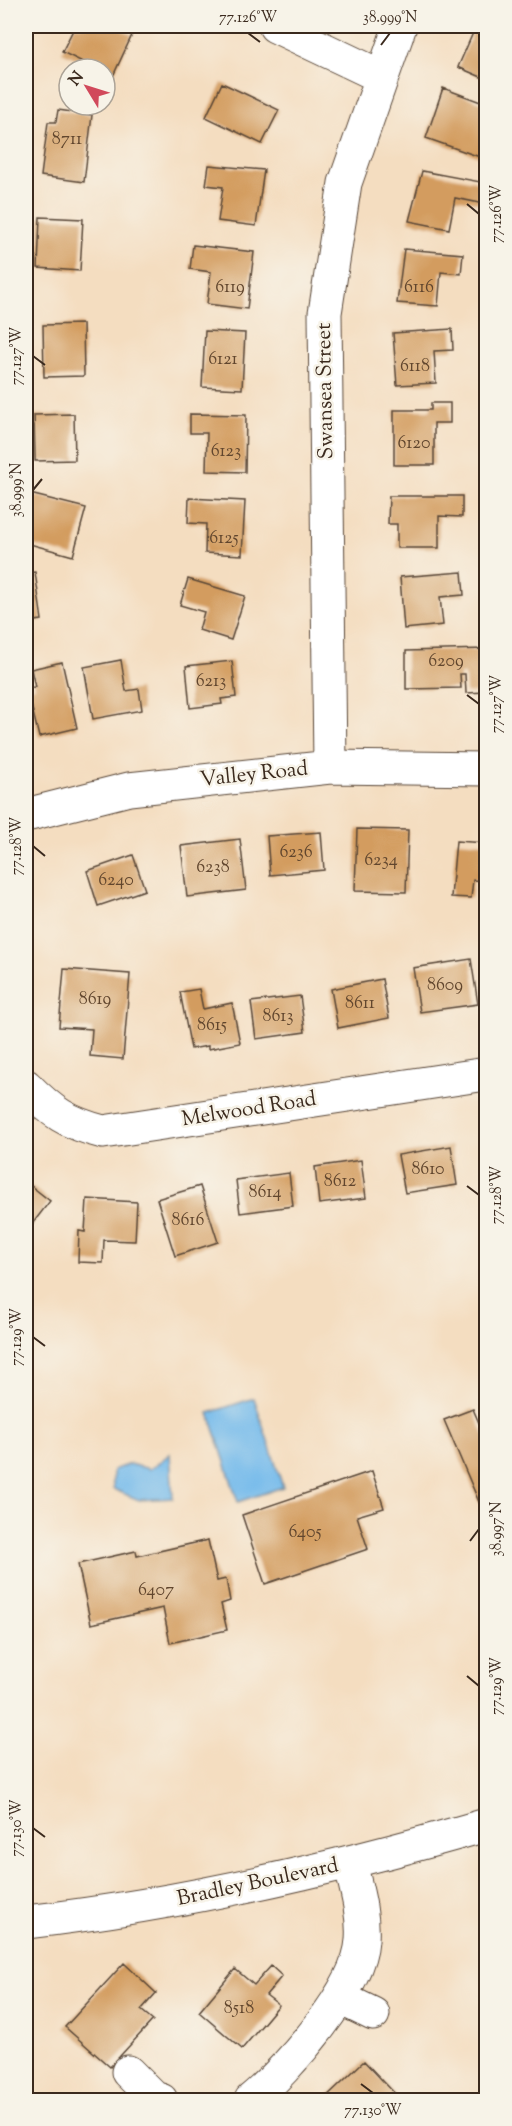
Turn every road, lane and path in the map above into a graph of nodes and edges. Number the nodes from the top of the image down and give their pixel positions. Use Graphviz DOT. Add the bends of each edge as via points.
graph roads {
  1 [pos="275,26"];
  2 [pos="400,26"];
  3 [pos="380,76"];
  4 [pos="330,767"];
  5 [pos="486,769"];
  6 [pos="26,815"];
  7 [pos="486,1074"];
  8 [pos="26,1086"];
  9 [pos="486,1825"];
  10 [pos="350,1863"];
  11 [pos="26,1922"];
  12 [pos="340,1998"];
  13 [pos="374,2014"];
  14 [pos="128,2072"];
  15 [pos="161,2100"];
  16 [pos="250,2100"];
  1 -- 3 [label="street"];
  2 -- 3 [label="street, Swansea Street"];
  3 -- 4 [label="street, Swansea Street" via="345,183 325,314"];
  4 -- 5 [label="street, Valley Road"];
  4 -- 6 [label="street, Valley Road" via="129,789"];
  7 -- 8 [label="street, Melwood Road" via="103,1132 74,1125"];
  9 -- 10 [label="street, Bradley Boulevard"];
  10 -- 11 [label="street, Bradley Boulevard" via="173,1902"];
  10 -- 12 [label="street" via="362,1942 354,1973"];
  12 -- 13 [label="street"];
  12 -- 16 [label="street"];
  14 -- 15 [label="street" via="154,2098"];
}
